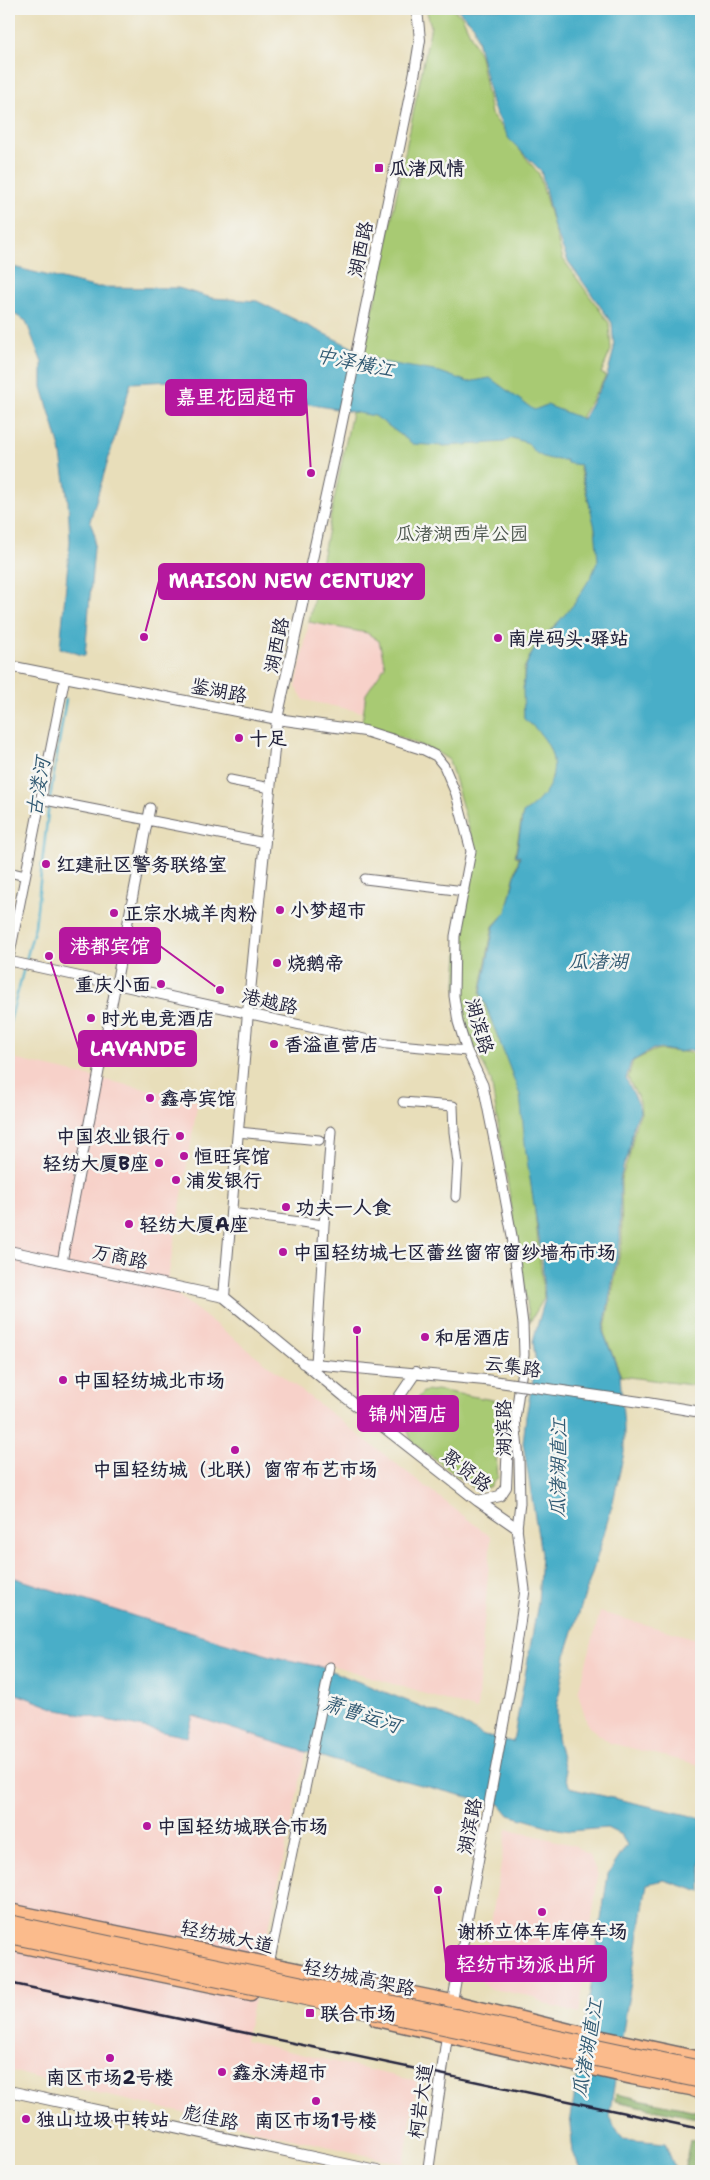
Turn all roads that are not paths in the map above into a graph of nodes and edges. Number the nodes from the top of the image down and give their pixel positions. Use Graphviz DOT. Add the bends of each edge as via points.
graph roads {
  1 [pos="417,9"];
  2 [pos="9,666"];
  3 [pos="64,677"];
  4 [pos="277,719"];
  5 [pos="422,750"];
  6 [pos="230,780"];
  7 [pos="270,788"];
  8 [pos="46,800"];
  9 [pos="150,808"];
  10 [pos="147,821"];
  11 [pos="265,843"];
  12 [pos="9,872"];
  13 [pos="25,876"];
  14 [pos="365,879"];
  15 [pos="464,891"];
  16 [pos="9,960"];
  17 [pos="115,984"];
  18 [pos="248,1012"];
  19 [pos="467,1051"];
  20 [pos="404,1102"];
  21 [pos="331,1131"];
  22 [pos="238,1132"];
  23 [pos="319,1140"];
  24 [pos="456,1197"];
  25 [pos="231,1213"];
  26 [pos="324,1225"];
  27 [pos="9,1251"];
  28 [pos="62,1262"];
  29 [pos="224,1297"];
  30 [pos="302,1363"];
  31 [pos="316,1364"];
  32 [pos="416,1372"];
  33 [pos="701,1412"];
  34 [pos="515,1420"];
  35 [pos="391,1433"];
  36 [pos="478,1501"];
  37 [pos="517,1528"];
  38 [pos="330,1667"];
  39 [pos="9,1910"];
  40 [pos="9,1922"];
  41 [pos="9,1936"];
  42 [pos="9,1944"];
  43 [pos="269,1964"];
  44 [pos="452,2001"];
  45 [pos="447,2036"];
  46 [pos="701,2060"];
  47 [pos="700,2088"];
  48 [pos="9,2090"];
  49 [pos="377,2171"];
  50 [pos="428,2171"];
  1 -- 4 [label="street, 湖西路" via="420,40 415,71"];
  2 -- 3 [label="street, 鉴湖路"];
  3 -- 4 [label="street, 鉴湖路"];
  3 -- 8 [label="street"];
  4 -- 5 [label="street, 鉴湖路" via="365,731"];
  4 -- 7 [label="street, 湖西路"];
  5 -- 15 [label="street, 湖滨路" via="436,756 444,766 456,794 471,851"];
  6 -- 7 [label="street"];
  7 -- 11 [label="street, 湖西路"];
  8 -- 10 [label="street"];
  8 -- 13 [label="street"];
  9 -- 10 [label="street"];
  10 -- 11 [label="street"];
  10 -- 17 [label="street"];
  11 -- 18 [label="street, 湖西路"];
  12 -- 13 [label="street"];
  13 -- 16 [label="street"];
  14 -- 15 [label="street"];
  15 -- 19 [label="street, 湖滨路" via="455,936 454,996"];
  16 -- 17 [label="street, 港越路"];
  17 -- 18 [label="street, 港越路"];
  17 -- 28 [label="street"];
  18 -- 19 [label="street, 港越路" via="387,1044"];
  18 -- 22 [label="street, 湖西路"];
  19 -- 34 [label="street, 湖滨路" via="483,1085 512,1236 524,1355"];
  20 -- 24 [label="street" via="453,1106 458,1163"];
  21 -- 26 [label="street"];
  22 -- 23 [label="street"];
  22 -- 25 [label="street, 湖西路"];
  25 -- 26 [label="street"];
  25 -- 29 [label="street, 湖西路"];
  26 -- 31 [label="street"];
  27 -- 28 [label="street, 万商路"];
  28 -- 29 [label="street, 万商路"];
  29 -- 30 [label="street"];
  30 -- 31 [label="street, 云集路"];
  30 -- 35 [label="street, 聚贤路"];
  31 -- 32 [label="street, 云集路"];
  32 -- 33 [label="street, 云集路, bridge"];
  32 -- 35 [label="street" via="399,1397"];
  34 -- 36 [label="street" via="508,1441 506,1487 500,1496"];
  34 -- 37 [label="street, 湖滨路" via="520,1494"];
  35 -- 36 [label="street, 聚贤路"];
  36 -- 37 [label="street, 聚贤路"];
  37 -- 44 [label="street, 湖滨路" via="525,1590 487,1820"];
  38 -- 43 [label="street"];
  39 -- 43 [label="main road, 轻纺城大道"];
  40 -- 46 [label="highway, 轻纺城高架路, bridge"];
  41 -- 47 [label="highway, 轻纺城高架路, bridge"];
  42 -- 45 [label="main road" via="312,2005"];
  43 -- 44 [label="main road, 轻纺城大道"];
  44 -- 45 [label="street, 湖滨路"];
  44 -- 46 [label="main road, 轻纺城大道"];
  45 -- 47 [label="main road" via="632,2078"];
  45 -- 50 [label="street, 柯岩大道"];
  48 -- 49 [label="street, 彪佳路"];
}
